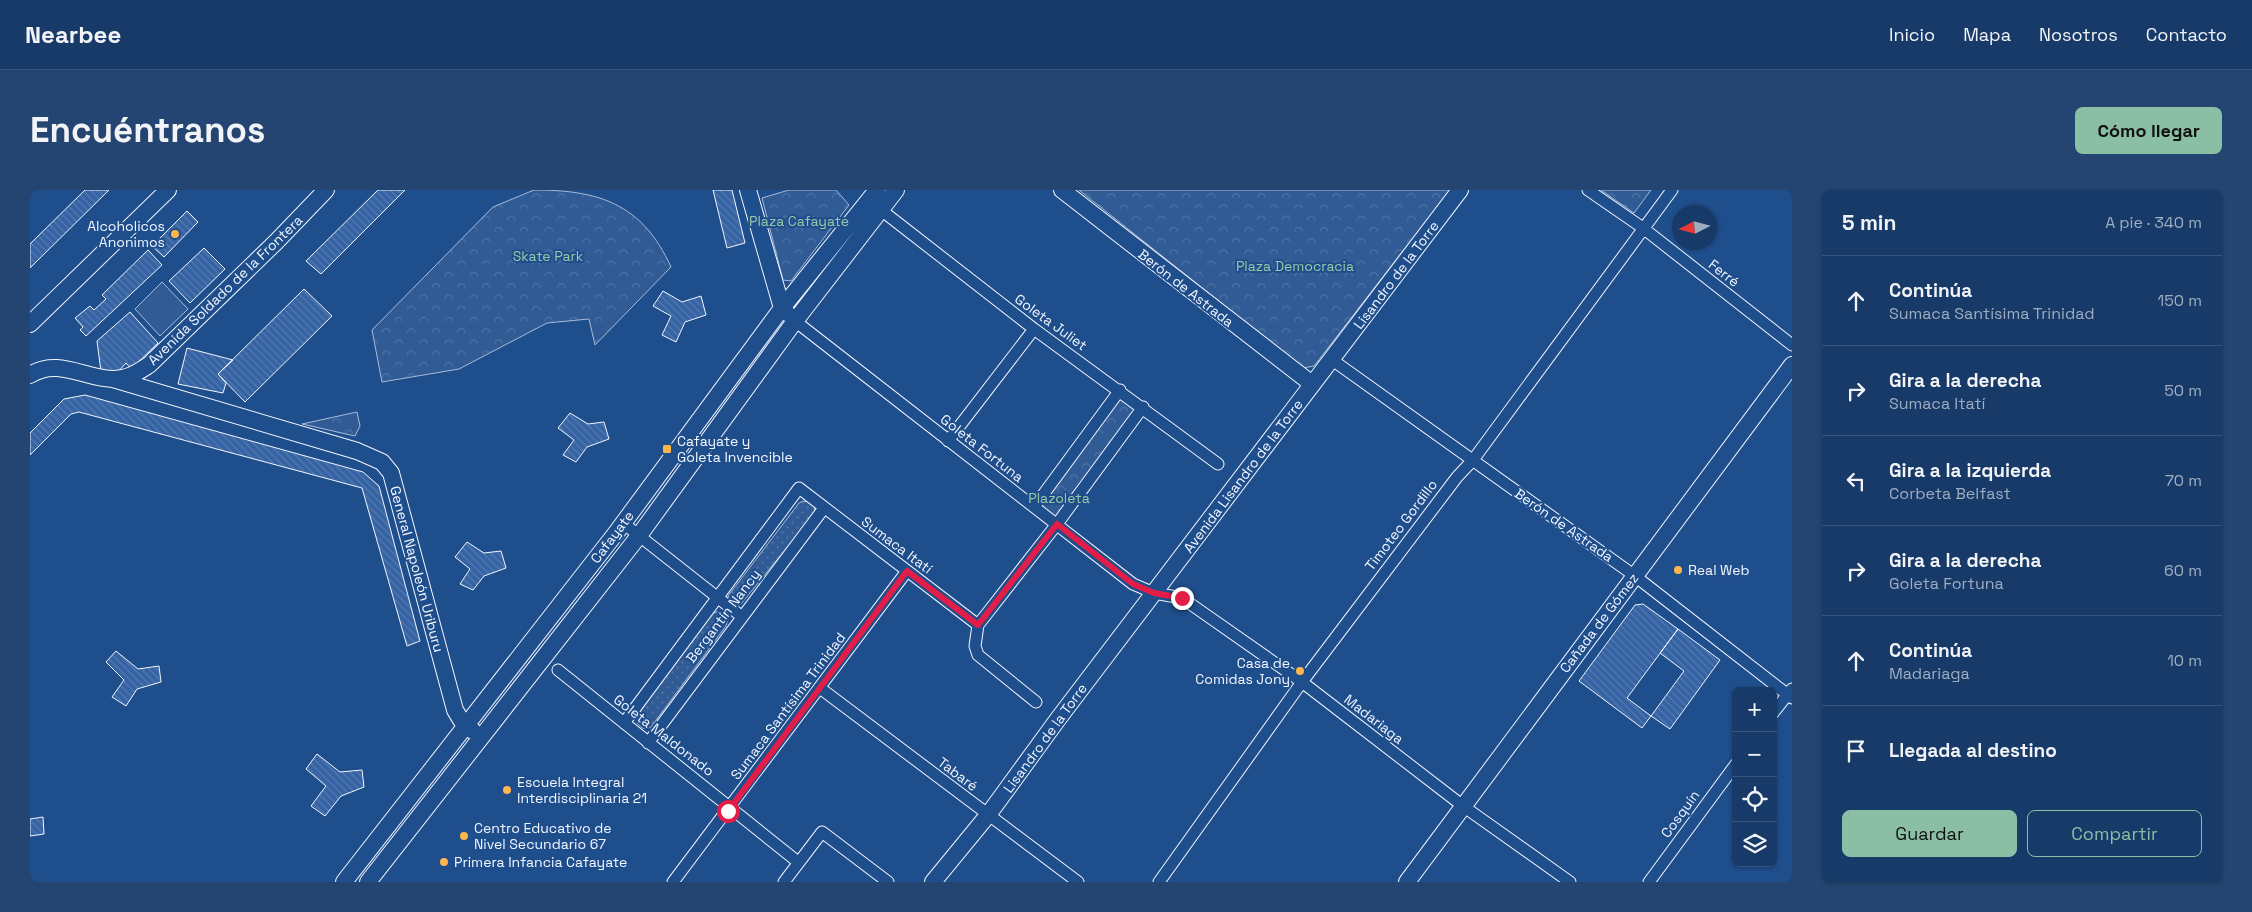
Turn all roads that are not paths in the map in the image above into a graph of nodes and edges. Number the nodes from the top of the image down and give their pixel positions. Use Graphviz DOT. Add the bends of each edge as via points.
graph roads {
  1 [pos="168,190"];
  2 [pos="326,190"];
  3 [pos="748,190"];
  4 [pos="896,190"];
  5 [pos="1062,190"];
  6 [pos="1460,190"];
  7 [pos="1588,190"];
  8 [pos="1672,190"];
  9 [pos="876,200"];
  10 [pos="1643,228"];
  11 [pos="782,308"];
  12 [pos="795,321"];
  13 [pos="30,324"];
  14 [pos="1034,329"];
  15 [pos="1792,345"];
  16 [pos="1331,360"];
  17 [pos="1792,365"];
  18 [pos="30,374"];
  19 [pos="112,379"];
  20 [pos="1312,384"];
  21 [pos="1120,390"];
  22 [pos="1143,407"];
  23 [pos="948,441"];
  24 [pos="1473,460"];
  25 [pos="1218,464"];
  26 [pos="799,488"];
  27 [pos="1034,507"];
  28 [pos="824,508"];
  29 [pos="623,523"];
  30 [pos="1057,524"];
  31 [pos="638,537"];
  32 [pos="907,571"];
  33 [pos="1635,576"];
  34 [pos="1154,593"];
  35 [pos="717,598"];
  36 [pos="741,616"];
  37 [pos="978,625"];
  38 [pos="558,670"];
  39 [pos="1302,682"];
  40 [pos="820,688"];
  41 [pos="1790,693"];
  42 [pos="1036,702"];
  43 [pos="1777,708"];
  44 [pos="624,723"];
  45 [pos="466,726"];
  46 [pos="482,738"];
  47 [pos="648,743"];
  48 [pos="1732,769"];
  49 [pos="1463,806"];
  50 [pos="731,807"];
  51 [pos="988,815"];
  52 [pos="798,862"];
  53 [pos="344,882"];
  54 [pos="368,882"];
  55 [pos="673,882"];
  56 [pos="784,882"];
  57 [pos="888,882"];
  58 [pos="934,882"];
  59 [pos="1078,882"];
  60 [pos="1159,882"];
  61 [pos="1407,882"];
  62 [pos="1570,882"];
  63 [pos="1649,882"];
  1 -- 13 [label="street"];
  2 -- 19 [label="street, Avenida Soldado de la Frontera" via="149,365 137,373"];
  3 -- 11 [label="street"];
  4 -- 9 [label="street, Cafayate"];
  5 -- 20 [label="street, Berón de Astrada"];
  6 -- 16 [label="street, Lisandro de la Torre"];
  7 -- 10 [label="street, Ferré"];
  8 -- 10 [label="street, Timoteo Gordillo"];
  9 -- 11 [label="street, Cafayate"];
  9 -- 12 [label="street, Cafayate"];
  9 -- 14 [label="street, Goleta Juliet"];
  10 -- 15 [label="street, Ferré"];
  10 -- 24 [label="street, Timoteo Gordillo"];
  11 -- 12 [label="street"];
  11 -- 29 [label="street, Cafayate"];
  12 -- 23 [label="street, Goleta Fortuna"];
  12 -- 31 [label="street, Cafayate"];
  14 -- 21 [label="street, Goleta Juliet"];
  14 -- 23 [label="street"];
  16 -- 20 [label="street, Avenida Lisandro de la Torre"];
  16 -- 24 [label="street, Berón de Astrada"];
  17 -- 33 [label="street, Cañada de Gómez"];
  18 -- 19 [label="street, Avenida Soldado de la Frontera" via="48,367 61,367"];
  19 -- 45 [label="street, General Napoleón Uriburu" via="358,451 382,462 391,473 455,710"];
  20 -- 34 [label="street, Avenida Lisandro de la Torre"];
  21 -- 22 [label="street, Goleta Juliet"];
  21 -- 27 [label="street"];
  22 -- 25 [label="street, Goleta Juliet"];
  22 -- 30 [label="street"];
  23 -- 27 [label="street, Goleta Fortuna"];
  24 -- 33 [label="street, Berón de Astrada"];
  24 -- 39 [label="street, Timoteo Gordillo" via="1457,476"];
  26 -- 28 [label="street, Sumaca Itatí"];
  26 -- 35 [label="street, Bergantín Nancy"];
  27 -- 30 [label="street, Goleta Fortuna"];
  28 -- 32 [label="street, Sumaca Itatí"];
  28 -- 36 [label="street, Bergantín Nancy"];
  29 -- 31 [label="street"];
  29 -- 45 [label="street, Cafayate"];
  30 -- 34 [label="street, Goleta Fortuna" via="1133,584"];
  30 -- 37 [label="street"];
  31 -- 35 [label="street"];
  31 -- 46 [label="street, Cafayate"];
  32 -- 37 [label="street, Sumaca Itatí"];
  32 -- 40 [label="street, Sumaca Santísima Trinidad"];
  33 -- 41 [label="street, Berón de Astrada"];
  33 -- 49 [label="street, Cañada de Gómez"];
  34 -- 39 [label="street, Madariaga" via="1182,598"];
  34 -- 51 [label="street, Lisandro de la Torre"];
  35 -- 36 [label="street"];
  35 -- 44 [label="street, Bergantín Nancy"];
  36 -- 47 [label="street, Bergantín Nancy"];
  37 -- 42 [label="street" via="975,646 978,655"];
  38 -- 44 [label="street, Goleta Maldonado"];
  39 -- 49 [label="street, Madariaga"];
  39 -- 60 [label="street, Timoteo Gordillo"];
  40 -- 50 [label="street, Sumaca Santísima Trinidad"];
  40 -- 51 [label="street, Tabaré"];
  41 -- 43 [label="street"];
  44 -- 47 [label="street, Goleta Maldonado"];
  45 -- 46 [label="street, General Napoleón Uriburu"];
  45 -- 53 [label="street, Cafayate"];
  46 -- 54 [label="street, Cafayate"];
  47 -- 50 [label="street, Goleta Maldonado"];
  48 -- 63 [label="street, Cosquín"];
  49 -- 61 [label="street, Cañada de Gómez"];
  49 -- 62 [label="street, Madariaga"];
  50 -- 52 [label="street, Goleta Maldonado"];
  50 -- 55 [label="street, Sumaca Santísima Trinidad"];
  51 -- 58 [label="street, Lisandro de la Torre"];
  51 -- 59 [label="street, Tabaré"];
  52 -- 56 [label="street"];
  52 -- 57 [label="street" via="822,832"];
}
